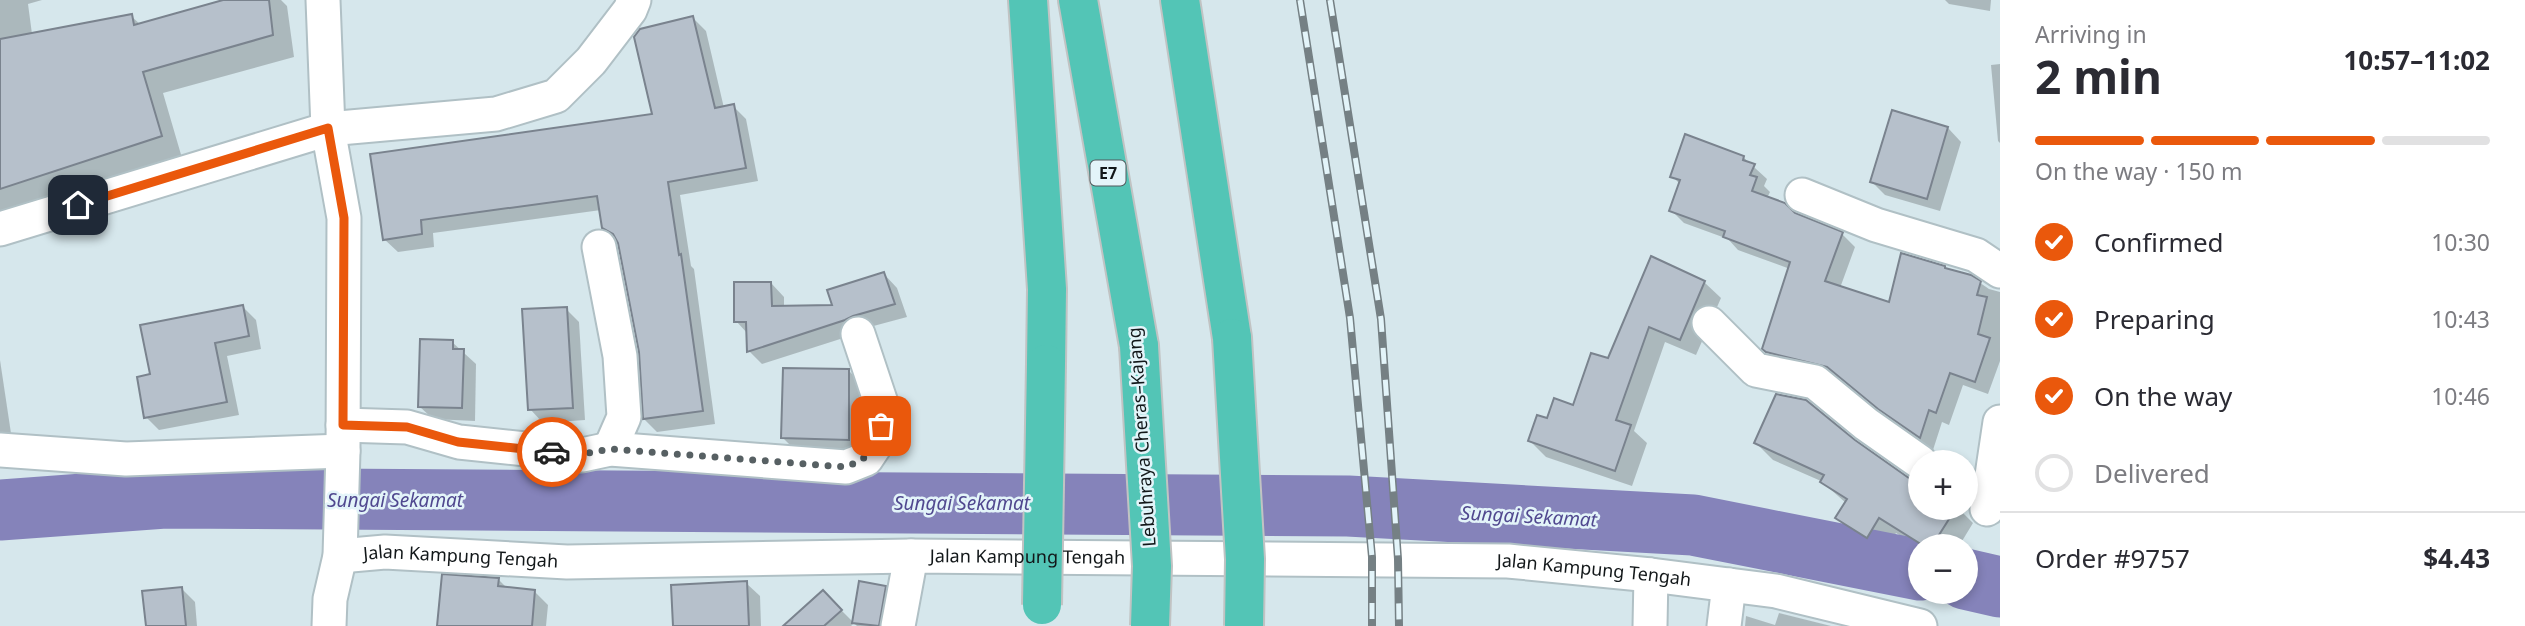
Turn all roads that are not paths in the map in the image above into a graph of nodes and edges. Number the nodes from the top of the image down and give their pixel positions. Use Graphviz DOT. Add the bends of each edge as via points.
graph roads {
  1 [pos="323,0"];
  2 [pos="634,0"];
  3 [pos="1028,0"];
  4 [pos="1078,0"];
  5 [pos="1180,0"];
  6 [pos="328,128"];
  7 [pos="1802,195"];
  8 [pos="0,229"];
  9 [pos="599,247"];
  10 [pos="1999,268"];
  11 [pos="1709,323"];
  12 [pos="858,334"];
  13 [pos="2000,422"];
  14 [pos="343,438"];
  15 [pos="610,449"];
  16 [pos="0,450"];
  17 [pos="1908,454"];
  18 [pos="1984,507"];
  19 [pos="340,556"];
  20 [pos="911,556"];
  21 [pos="1651,575"];
  22 [pos="1729,585"];
  23 [pos="1041,615"];
  24 [pos="329,626"];
  25 [pos="898,626"];
  26 [pos="1150,626"];
  27 [pos="1244,626"];
  28 [pos="1650,626"];
  29 [pos="1724,626"];
  30 [pos="1920,626"];
  1 -- 6 [label="street"];
  2 -- 6 [label="street" via="591,61 556,96 496,114"];
  3 -- 23 [label="highway, bridge" via="1047,289"];
  4 -- 26 [label="highway, Lebuhraya Cheras–Kajang / E7, bridge" via="1139,346 1152,566"];
  5 -- 27 [label="highway, bridge" via="1233,338 1245,559"];
  6 -- 8 [label="street"];
  6 -- 14 [label="street" via="344,218"];
  7 -- 10 [label="street" via="1876,225 1976,254"];
  9 -- 15 [label="street" via="620,356 624,417"];
  11 -- 17 [label="street" via="1756,370 1815,382"];
  12 -- 15 [label="street" via="884,412 878,440 866,459 846,467"];
  13 -- 18 [label="street"];
  14 -- 15 [label="street" via="407,427 458,442 582,454"];
  14 -- 16 [label="street" via="126,459"];
  14 -- 19 [label="street"];
  19 -- 20 [label="street, Jalan Kampung Tengah" via="384,552 567,562"];
  19 -- 24 [label="street"];
  20 -- 21 [label="street, Jalan Kampung Tengah" via="1508,561"];
  20 -- 25 [label="street"];
  21 -- 22 [label="street, Jalan Kampung Tengah"];
  21 -- 28 [label="street"];
  22 -- 29 [label="street"];
  22 -- 30 [label="street, Jalan Kampung Tengah"];
}
